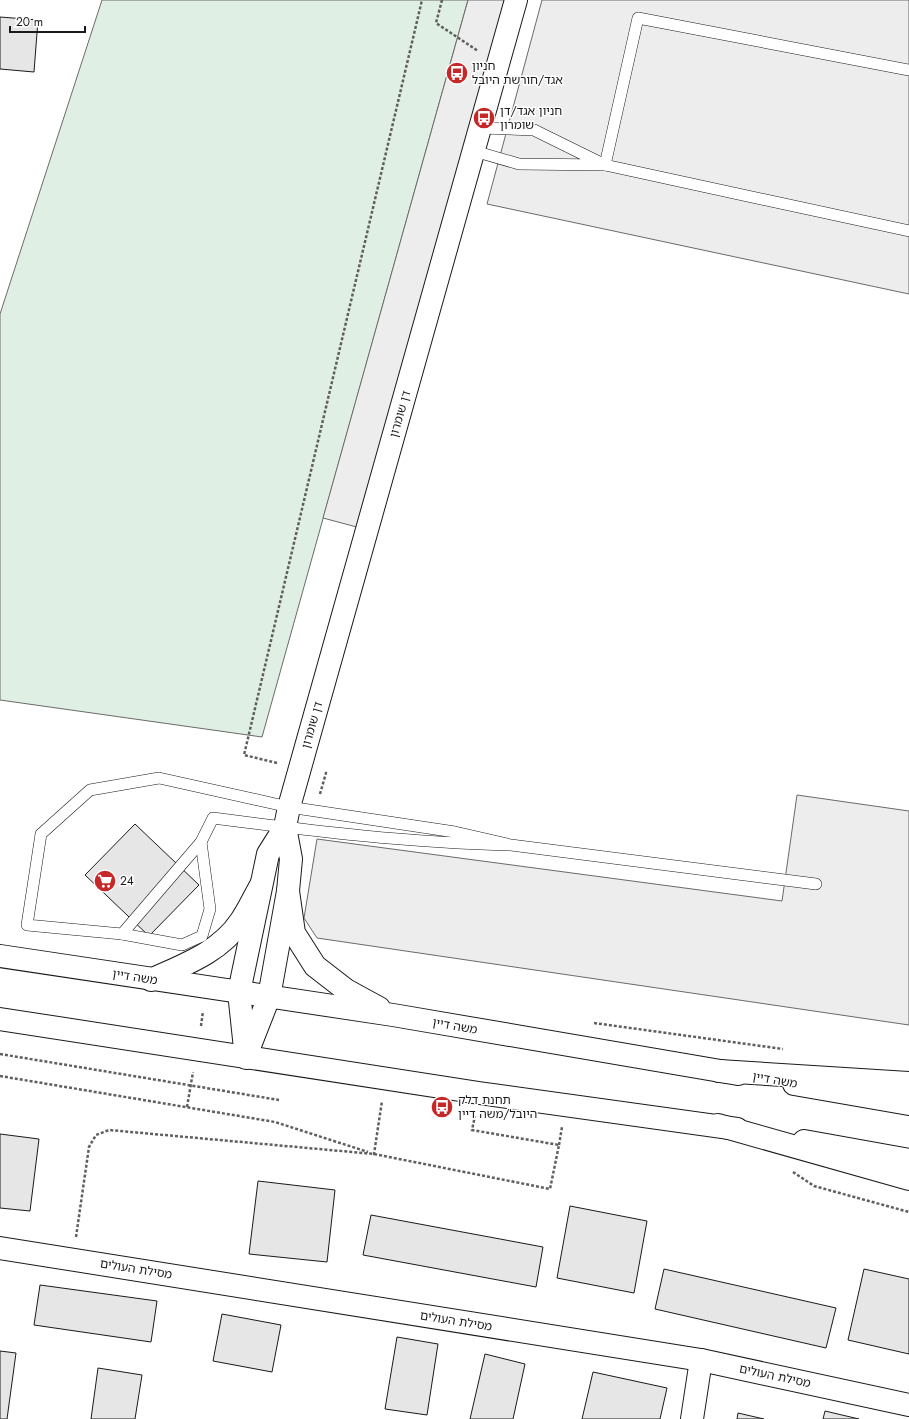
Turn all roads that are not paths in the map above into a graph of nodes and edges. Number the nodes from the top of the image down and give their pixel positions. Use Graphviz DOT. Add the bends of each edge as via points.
graph roads {
  1 [pos="516,0"];
  2 [pos="909,70"];
  3 [pos="481,128"];
  4 [pos="474,152"];
  5 [pos="606,165"];
  6 [pos="909,231"];
  7 [pos="287,817"];
  8 [pos="202,842"];
  9 [pos="511,845"];
  10 [pos="816,884"];
  11 [pos="261,885"];
  12 [pos="288,891"];
  13 [pos="122,934"];
  14 [pos="0,956"];
  15 [pos="151,980"];
  16 [pos="239,992"];
  17 [pos="269,997"];
  18 [pos="393,1015"];
  19 [pos="0,1020"];
  20 [pos="246,1058"];
  21 [pos="719,1070"];
  22 [pos="909,1083"];
  23 [pos="909,1104"];
  24 [pos="718,1125"];
  25 [pos="909,1160"];
  26 [pos="909,1180"];
  27 [pos="0,1248"];
  28 [pos="701,1360"];
  29 [pos="909,1405"];
  30 [pos="692,1419"];
  1 -- 3 [label="main road, דן שומרון"];
  2 -- 5 [label="lane" via="638,18"];
  3 -- 4 [label="main road, דן שומרון"];
  3 -- 5 [label="lane" via="534,130"];
  4 -- 5 [label="lane" via="519,164"];
  4 -- 7 [label="main road, דן שומרון"];
  5 -- 6 [label="lane"];
  7 -- 8 [label="lane" via="213,818"];
  7 -- 9 [label="lane" via="454,844"];
  7 -- 9 [label="lane" via="316,811 455,832"];
  7 -- 11 [label="main road, דן שומרון" via="268,854"];
  7 -- 12 [label="main road, דן שומרון" via="291,859"];
  7 -- 13 [label="lane" via="159,778 90,790 41,834 27,925"];
  8 -- 13 [label="lane"];
  8 -- 13 [label="lane" via="210,909 202,936 182,945"];
  9 -- 10 [label="lane"];
  11 -- 15 [label="main road" via="240,923 216,947 197,960"];
  11 -- 16 [label="main road, דן שומרון"];
  12 -- 17 [label="main road, דן שומרון"];
  12 -- 18 [label="main road" via="294,933 315,966 346,990"];
  14 -- 15 [label="main road, משה דיין"];
  15 -- 16 [label="main road, משה דיין"];
  16 -- 17 [label="main road, משה דיין"];
  16 -- 20 [label="main road, דן שומרון"];
  17 -- 18 [label="main road, משה דיין"];
  17 -- 20 [label="main road, דן שומרון"];
  18 -- 21 [label="main road, משה דיין"];
  19 -- 20 [label="main road"];
  20 -- 24 [label="main road"];
  21 -- 22 [label="main road"];
  21 -- 23 [label="main road, משה דיין"];
  24 -- 25 [label="main road"];
  24 -- 26 [label="main road"];
  27 -- 28 [label="main road, מסילת העולים"];
  28 -- 29 [label="main road, מסילת העולים"];
  28 -- 30 [label="main road"];
}
